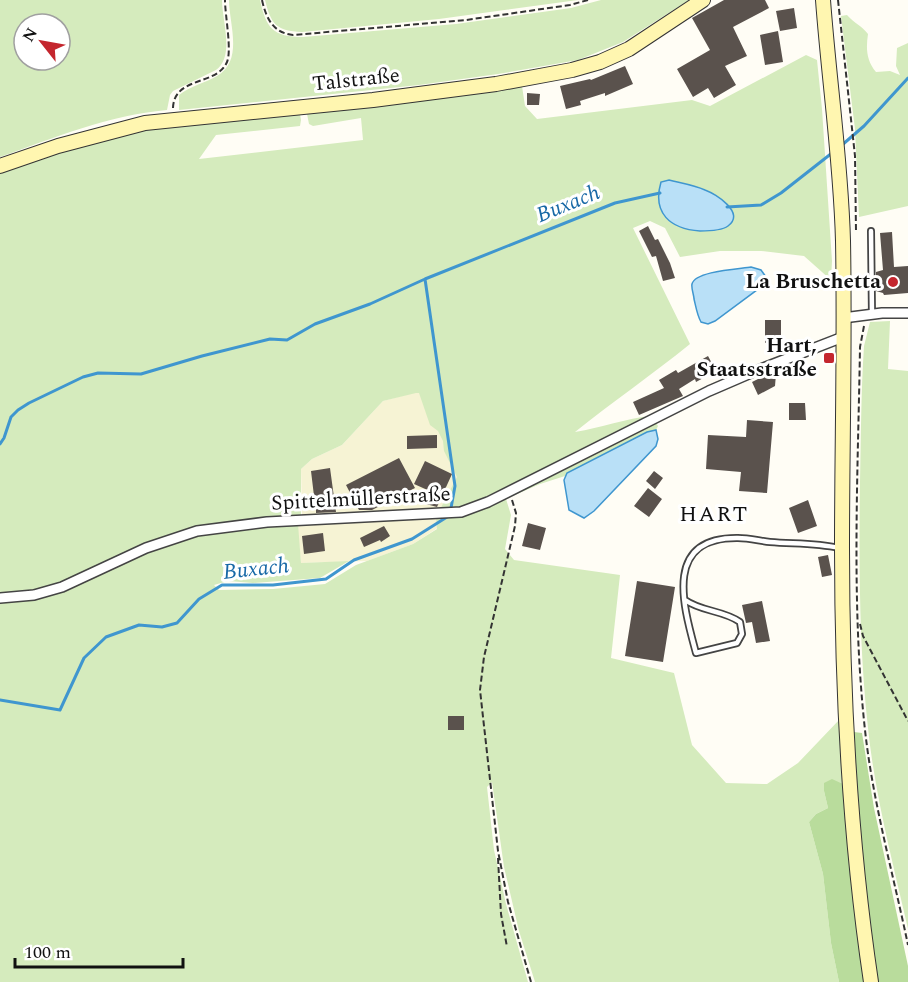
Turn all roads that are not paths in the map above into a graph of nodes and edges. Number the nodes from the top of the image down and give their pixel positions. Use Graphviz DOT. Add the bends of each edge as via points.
graph roads {
  1 [pos="704,0"];
  2 [pos="823,0"];
  3 [pos="0,166"];
  4 [pos="872,231"];
  5 [pos="908,312"];
  6 [pos="868,315"];
  7 [pos="843,318"];
  8 [pos="843,337"];
  9 [pos="842,549"];
  10 [pos="0,598"];
  11 [pos="685,600"];
  12 [pos="871,982"];
  1 -- 3 [label="main road, Talstraße" via="629,49 586,67 496,84 373,100 145,123 87,137"];
  2 -- 7 [label="main road" via="839,167"];
  4 -- 6 [label="lane"];
  5 -- 6 [label="street"];
  6 -- 7 [label="street"];
  7 -- 8 [label="main road"];
  8 -- 9 [label="main road"];
  8 -- 10 [label="street, Spittelmüllerstraße" via="709,391 461,512 267,522 197,531 146,548 62,587"];
  9 -- 11 [label="lane" via="739,538 705,544 685,566"];
  9 -- 12 [label="main road" via="850,764"];
  11 -- 11 [label="lane" via="696,653 737,643 742,634 740,622"];
}
